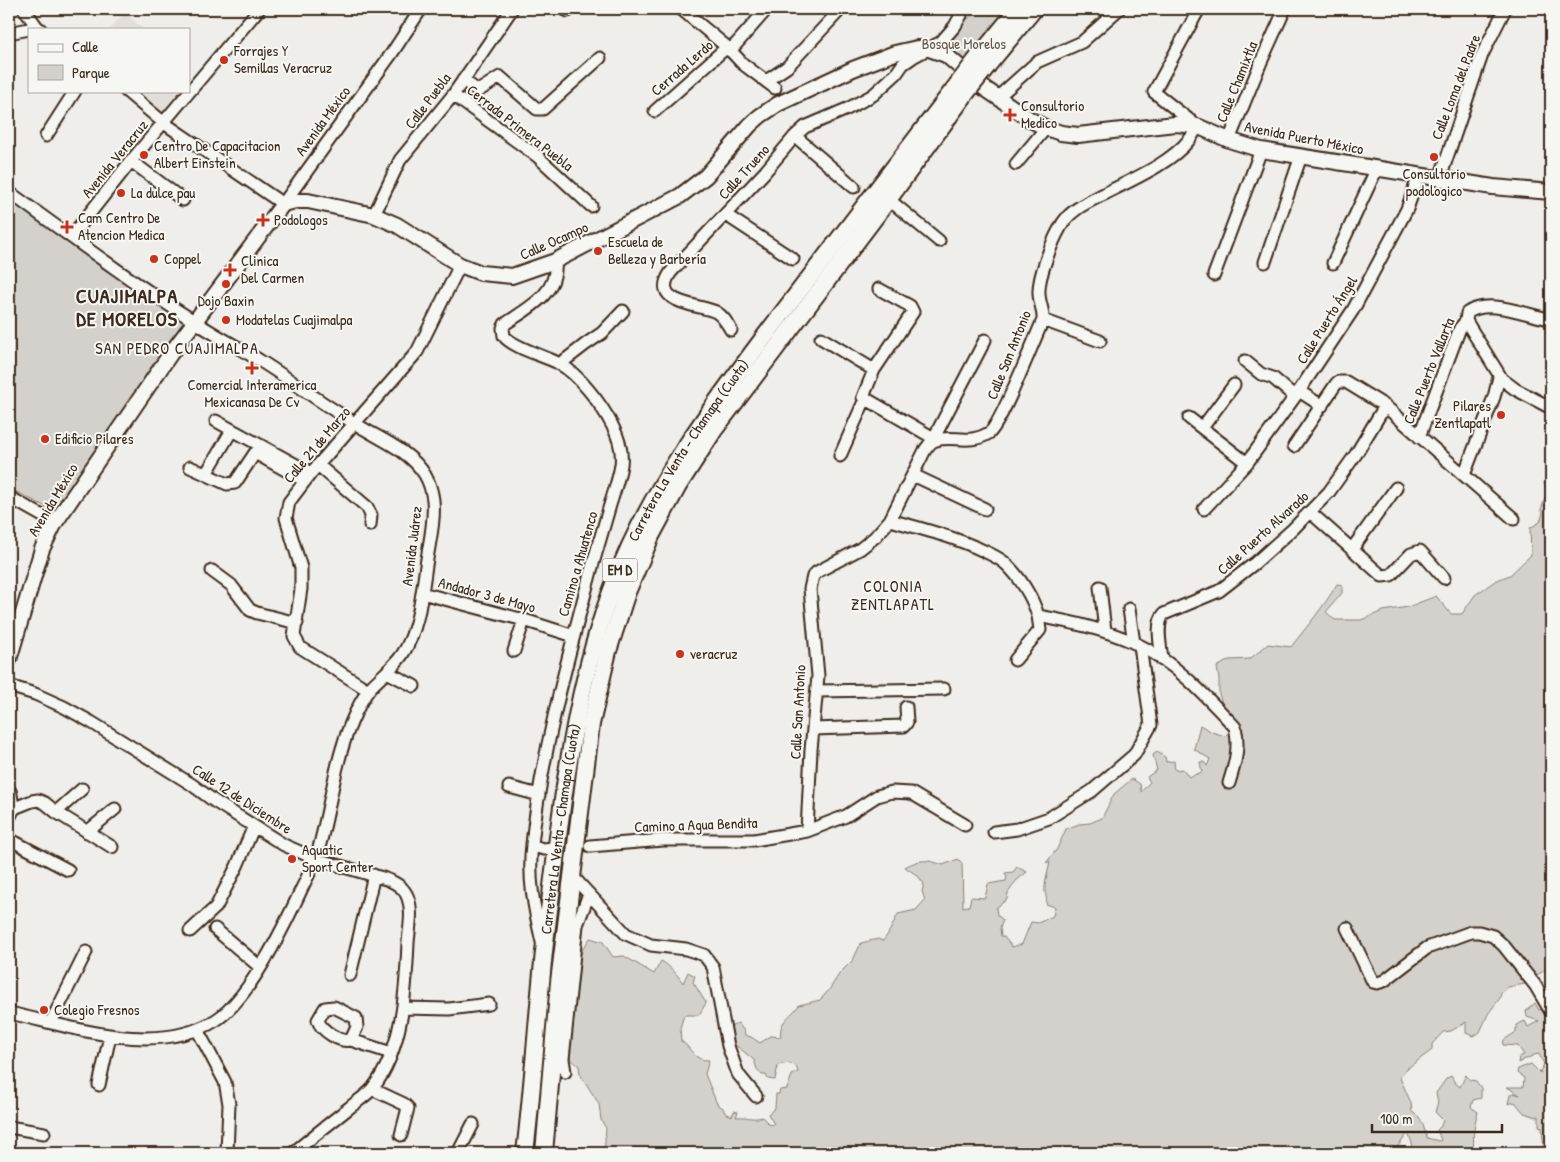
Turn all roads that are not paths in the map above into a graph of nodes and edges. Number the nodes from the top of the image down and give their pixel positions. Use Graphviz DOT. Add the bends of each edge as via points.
graph roads {
  1 [pos="24,9"];
  2 [pos="259,9"];
  3 [pos="421,9"];
  4 [pos="512,9"];
  5 [pos="681,9"];
  6 [pos="767,9"];
  7 [pos="841,9"];
  8 [pos="962,9"];
  9 [pos="1012,9"];
  10 [pos="1018,9"];
  11 [pos="1034,9"];
  12 [pos="1119,9"];
  13 [pos="1198,9"];
  14 [pos="1285,9"];
  15 [pos="1505,9"];
  16 [pos="34,28"];
  17 [pos="28,29"];
  18 [pos="1001,29"];
  19 [pos="9,33"];
  20 [pos="729,49"];
  21 [pos="929,49"];
  22 [pos="600,58"];
  23 [pos="982,62"];
  24 [pos="463,80"];
  25 [pos="766,81"];
  26 [pos="776,88"];
  27 [pos="962,89"];
  28 [pos="74,92"];
  29 [pos="127,92"];
  30 [pos="190,92"];
  31 [pos="190,92"];
  32 [pos="453,95"];
  33 [pos="998,97"];
  34 [pos="655,111"];
  35 [pos="164,123"];
  36 [pos="1197,126"];
  37 [pos="1046,128"];
  38 [pos="46,136"];
  39 [pos="795,136"];
  40 [pos="1229,140"];
  41 [pos="1261,150"];
  42 [pos="1301,156"];
  43 [pos="131,160"];
  44 [pos="1016,164"];
  45 [pos="1377,168"];
  46 [pos="1419,175"];
  47 [pos="1440,178"];
  48 [pos="854,187"];
  49 [pos="9,192"];
  50 [pos="1551,192"];
  51 [pos="182,200"];
  52 [pos="893,203"];
  53 [pos="284,204"];
  54 [pos="592,206"];
  55 [pos="374,215"];
  56 [pos="726,215"];
  57 [pos="71,237"];
  58 [pos="939,241"];
  59 [pos="793,259"];
  60 [pos="555,262"];
  61 [pos="1266,262"];
  62 [pos="1333,263"];
  63 [pos="460,265"];
  64 [pos="1214,275"];
  65 [pos="879,289"];
  66 [pos="623,311"];
  67 [pos="1551,318"];
  68 [pos="1043,320"];
  69 [pos="1466,321"];
  70 [pos="195,322"];
  71 [pos="731,330"];
  72 [pos="821,338"];
  73 [pos="985,340"];
  74 [pos="1100,341"];
  75 [pos="1245,361"];
  76 [pos="560,364"];
  77 [pos="874,370"];
  78 [pos="1499,377"];
  79 [pos="1234,385"];
  80 [pos="1297,394"];
  81 [pos="865,399"];
  82 [pos="1322,406"];
  83 [pos="1385,406"];
  84 [pos="1551,408"];
  85 [pos="1189,418"];
  86 [pos="216,421"];
  87 [pos="355,424"];
  88 [pos="1202,428"];
  89 [pos="232,430"];
  90 [pos="1418,437"];
  91 [pos="937,440"];
  92 [pos="1294,446"];
  93 [pos="840,456"];
  94 [pos="1243,461"];
  95 [pos="190,467"];
  96 [pos="312,473"];
  97 [pos="206,474"];
  98 [pos="913,475"];
  99 [pos="1464,475"];
  100 [pos="1396,488"];
  101 [pos="9,496"];
  102 [pos="985,509"];
  103 [pos="1204,509"];
  104 [pos="1310,512"];
  105 [pos="1514,519"];
  106 [pos="890,520"];
  107 [pos="55,523"];
  108 [pos="370,525"];
  109 [pos="1352,549"];
  110 [pos="212,571"];
  111 [pos="1444,578"];
  112 [pos="1100,587"];
  113 [pos="422,593"];
  114 [pos="1129,609"];
  115 [pos="1038,616"];
  116 [pos="524,620"];
  117 [pos="297,623"];
  118 [pos="14,626"];
  119 [pos="1105,631"];
  120 [pos="574,636"];
  121 [pos="1137,644"];
  122 [pos="514,651"];
  123 [pos="9,657"];
  124 [pos="1015,660"];
  125 [pos="1162,660"];
  126 [pos="387,672"];
  127 [pos="9,686"];
  128 [pos="414,686"];
  129 [pos="944,689"];
  130 [pos="368,690"];
  131 [pos="817,691"];
  132 [pos="906,707"];
  133 [pos="813,729"];
  134 [pos="1229,783"];
  135 [pos="510,787"];
  136 [pos="82,789"];
  137 [pos="9,792"];
  138 [pos="539,795"];
  139 [pos="115,809"];
  140 [pos="10,812"];
  141 [pos="56,812"];
  142 [pos="965,825"];
  143 [pos="254,826"];
  144 [pos="807,831"];
  145 [pos="87,832"];
  146 [pos="994,832"];
  147 [pos="9,839"];
  148 [pos="532,846"];
  149 [pos="590,846"];
  150 [pos="112,847"];
  151 [pos="550,851"];
  152 [pos="316,859"];
  153 [pos="68,870"];
  154 [pos="374,875"];
  155 [pos="576,880"];
  156 [pos="589,894"];
  157 [pos="1347,928"];
  158 [pos="215,929"];
  159 [pos="190,931"];
  160 [pos="544,950"];
  161 [pos="86,952"];
  162 [pos="260,967"];
  163 [pos="350,975"];
  164 [pos="489,1004"];
  165 [pos="403,1008"];
  166 [pos="1551,1012"];
  167 [pos="9,1013"];
  168 [pos="51,1022"];
  169 [pos="197,1028"];
  170 [pos="110,1036"];
  171 [pos="351,1040"];
  172 [pos="391,1053"];
  173 [pos="565,1072"];
  174 [pos="99,1085"];
  175 [pos="372,1089"];
  176 [pos="756,1096"];
  177 [pos="473,1124"];
  178 [pos="9,1127"];
  179 [pos="44,1133"];
  180 [pos="401,1135"];
  181 [pos="227,1153"];
  182 [pos="293,1153"];
  183 [pos="458,1153"];
  184 [pos="525,1153"];
  185 [pos="544,1153"];
  1 -- 16 [label="street"];
  2 -- 31 [label="street, Avenida Veracruz"];
  3 -- 53 [label="street, Avenida México"];
  4 -- 24 [label="street, Calle Puebla"];
  5 -- 20 [label="street"];
  6 -- 20 [label="street, Cerrada Lerdo"];
  7 -- 25 [label="street" via="787,67"];
  8 -- 21 [label="street, Calle Trueno" via="955,26 941,42"];
  9 -- 18 [label="highway"];
  10 -- 18 [label="highway, Carretera La Venta - Chamapa (Cuota) / EM D"];
  11 -- 23 [label="highway, Carretera La Venta - Chamapa (Cuota) / EM D"];
  12 -- 33 [label="street" via="1082,42 1037,62"];
  13 -- 36 [label="street" via="1154,92"];
  14 -- 40 [label="street, Calle Chamixtla"];
  15 -- 47 [label="street, Calle Loma del Padre" via="1482,55"];
  17 -- 19 [label="street"];
  18 -- 23 [label="highway, Carretera La Venta - Chamapa (Cuota) / EM D"];
  20 -- 25 [label="street"];
  20 -- 34 [label="street, Cerrada Lerdo"];
  21 -- 33 [label="main road, Avenida Puerto México" via="946,56"];
  21 -- 39 [label="street, Calle Trueno" via="903,64 873,95 806,127"];
  21 -- 60 [label="main road, Calle Ocampo" via="895,53 778,104 750,125 706,176 680,196"];
  22 -- 24 [label="street" via="543,109 537,109 500,78 478,91"];
  23 -- 27 [label="highway, Carretera La Venta - Chamapa (Cuota) / EM D, bridge"];
  24 -- 32 [label="street, Calle Puebla"];
  25 -- 26 [label="street"];
  27 -- 160 [label="highway, Carretera La Venta - Chamapa (Cuota) / EM D" via="743,364 673,465 632,543 602,616 574,727"];
  27 -- 185 [label="highway, Carretera La Venta - Chamapa (Cuota) / EM D" via="888,200 714,430 651,536 627,592 608,651 590,734 559,982"];
  28 -- 38 [label="street"];
  29 -- 35 [label="street"];
  30 -- 35 [label="street, Avenida Veracruz"];
  32 -- 54 [label="street, Cerrada Primera Puebla" via="536,156"];
  32 -- 55 [label="street, Calle Puebla" via="400,160"];
  33 -- 37 [label="main road, Avenida Puerto México"];
  35 -- 43 [label="street, Avenida Veracruz"];
  35 -- 53 [label="street"];
  36 -- 37 [label="main road, Avenida Puerto México" via="1175,124 1078,135"];
  36 -- 40 [label="main road, Avenida Puerto México"];
  36 -- 68 [label="street, Calle San Antonio" via="1190,140 1169,158 1081,206 1067,217 1059,229 1042,277 1039,293"];
  37 -- 44 [label="street"];
  39 -- 48 [label="street"];
  39 -- 56 [label="street, Calle Trueno"];
  40 -- 41 [label="main road, Avenida Puerto México"];
  41 -- 42 [label="main road, Avenida Puerto México"];
  41 -- 64 [label="street"];
  42 -- 45 [label="main road, Avenida Puerto México"];
  42 -- 61 [label="street"];
  43 -- 51 [label="street"];
  43 -- 57 [label="street, Avenida Veracruz"];
  45 -- 46 [label="main road, Avenida Puerto México"];
  45 -- 62 [label="street"];
  46 -- 47 [label="main road, Avenida Puerto México"];
  46 -- 80 [label="street, Calle Puerto Ángel" via="1407,209 1353,310"];
  47 -- 50 [label="main road, Avenida Puerto México"];
  49 -- 57 [label="street, Avenida Juárez"];
  52 -- 58 [label="street"];
  53 -- 55 [label="main road, Calle Ocampo" via="308,201"];
  53 -- 70 [label="main road, Avenida México"];
  55 -- 63 [label="main road, Calle Ocampo" via="397,225"];
  56 -- 59 [label="street"];
  56 -- 71 [label="street, Calle Trueno" via="677,266 665,284 666,290 676,300 717,313"];
  57 -- 70 [label="street, Avenida Juárez"];
  60 -- 63 [label="main road, Calle Ocampo" via="512,276 481,272"];
  60 -- 76 [label="street, Camino a Ahuatenco" via="552,285 540,300 505,324 503,332 512,343"];
  63 -- 87 [label="street, Calle 21 de Marzo" via="417,352"];
  65 -- 77 [label="street" via="910,306 913,312"];
  66 -- 76 [label="street" via="602,334"];
  67 -- 69 [label="street, Calle Puerto Vallarta" via="1483,306 1467,312"];
  68 -- 74 [label="street"];
  68 -- 91 [label="street, Calle San Antonio" via="992,432 967,440"];
  69 -- 78 [label="street"];
  69 -- 90 [label="street, Calle Puerto Vallarta" via="1460,328"];
  70 -- 87 [label="street, Avenida Juárez"];
  70 -- 107 [label="main road, Avenida México"];
  72 -- 77 [label="street"];
  73 -- 91 [label="street" via="937,432"];
  75 -- 80 [label="street"];
  76 -- 120 [label="street, Camino a Ahuatenco" via="584,386 607,417 619,440 622,455"];
  77 -- 81 [label="street" via="863,394"];
  78 -- 84 [label="street" via="1514,389"];
  78 -- 99 [label="street"];
  79 -- 88 [label="street"];
  80 -- 82 [label="street"];
  80 -- 94 [label="street, Calle Puerto Ángel"];
  81 -- 91 [label="street, Calle San Antonio"];
  81 -- 93 [label="street"];
  82 -- 83 [label="street" via="1341,381"];
  82 -- 92 [label="street"];
  83 -- 90 [label="street"];
  83 -- 104 [label="street, Calle Puerto Alvarado" via="1356,454"];
  85 -- 88 [label="street"];
  86 -- 89 [label="street"];
  87 -- 96 [label="street, Calle 21 de Marzo"];
  87 -- 113 [label="street, Avenida Juárez" via="408,455 429,483 432,518"];
  88 -- 94 [label="street"];
  89 -- 96 [label="street"];
  89 -- 97 [label="street"];
  90 -- 99 [label="street"];
  91 -- 98 [label="street, Calle San Antonio" via="925,450"];
  94 -- 103 [label="street, Calle Puerto Ángel"];
  95 -- 97 [label="street"];
  96 -- 97 [label="street" via="255,453 235,483 227,484"];
  96 -- 108 [label="street" via="367,507 371,514"];
  96 -- 117 [label="street, Calle 21 de Marzo" via="289,502 286,518 301,568"];
  98 -- 102 [label="street"];
  98 -- 106 [label="street, Calle San Antonio"];
  99 -- 105 [label="street"];
  100 -- 109 [label="street"];
  101 -- 107 [label="street"];
  104 -- 109 [label="street"];
  104 -- 125 [label="street, Calle Puerto Alvarado" via="1271,550 1219,591 1160,617"];
  106 -- 115 [label="street" via="970,544 1006,563 1029,594"];
  106 -- 131 [label="street, Calle San Antonio" via="860,549 813,576 810,589"];
  107 -- 118 [label="main road, Avenida México"];
  109 -- 111 [label="street" via="1385,577 1390,576 1411,554 1420,551"];
  110 -- 117 [label="street" via="231,585 250,610"];
  112 -- 119 [label="street"];
  113 -- 116 [label="street, Andador 3 de Mayo"];
  113 -- 126 [label="street, Avenida Juárez" via="409,642"];
  114 -- 121 [label="street"];
  115 -- 119 [label="street"];
  115 -- 124 [label="street" via="1038,634"];
  116 -- 120 [label="street, Andador 3 de Mayo"];
  116 -- 122 [label="street"];
  117 -- 130 [label="street, Calle 21 de Marzo" via="294,636 300,647"];
  118 -- 123 [label="main road, Avenida México"];
  119 -- 121 [label="street"];
  120 -- 138 [label="street, Camino a Ahuatenco"];
  121 -- 125 [label="street"];
  121 -- 146 [label="street" via="1151,725 1134,755 1092,791 1049,818 1017,829"];
  125 -- 134 [label="street" via="1185,676 1235,727 1238,756"];
  126 -- 128 [label="street"];
  126 -- 130 [label="street, Avenida Juárez"];
  127 -- 143 [label="street, Calle 12 de Diciembre" via="64,707"];
  129 -- 131 [label="street"];
  130 -- 152 [label="street, Avenida Juárez" via="349,727"];
  131 -- 133 [label="street, Calle San Antonio"];
  132 -- 133 [label="street" via="907,722 904,726"];
  133 -- 144 [label="street, Calle San Antonio"];
  135 -- 138 [label="street"];
  136 -- 141 [label="street"];
  137 -- 140 [label="main road"];
  138 -- 148 [label="street, Camino a Ahuatenco"];
  139 -- 145 [label="street"];
  140 -- 141 [label="street" via="38,800"];
  141 -- 145 [label="street"];
  142 -- 144 [label="street, Camino a Agua Bendita" via="910,793 892,792 878,796 846,816"];
  143 -- 152 [label="street, Calle 12 de Diciembre" via="284,845"];
  143 -- 159 [label="street" via="216,908"];
  144 -- 149 [label="street, Camino a Agua Bendita" via="754,840 663,840"];
  145 -- 150 [label="street"];
  147 -- 153 [label="street"];
  148 -- 151 [label="street"];
  148 -- 160 [label="street, Camino a Ahuatenco" via="531,889"];
  152 -- 154 [label="street, Calle 12 de Diciembre"];
  152 -- 162 [label="street, Avenida Juárez"];
  154 -- 163 [label="street"];
  154 -- 165 [label="street, Calle 12 de Diciembre" via="396,883 408,898 410,912"];
  155 -- 156 [label="street"];
  156 -- 173 [label="street" via="577,925 562,1059"];
  156 -- 176 [label="street" via="626,934 651,945 686,949 704,956 713,966 728,1046 738,1074"];
  157 -- 166 [label="street" via="1373,982 1377,983 1434,946 1470,932 1487,934 1496,939 1520,966"];
  158 -- 162 [label="street"];
  160 -- 184 [label="highway, Carretera La Venta - Chamapa (Cuota) / EM D"];
  161 -- 168 [label="street"];
  162 -- 169 [label="street, Avenida Juárez" via="228,1010 215,1021"];
  164 -- 165 [label="street" via="449,1009"];
  165 -- 172 [label="street, Calle 12 de Diciembre"];
  167 -- 168 [label="street, Avenida Juárez"];
  168 -- 170 [label="street, Avenida Juárez"];
  169 -- 170 [label="street, Avenida Juárez" via="178,1035"];
  169 -- 181 [label="street" via="225,1082 229,1104"];
  170 -- 174 [label="street"];
  171 -- 172 [label="street"];
  172 -- 175 [label="street, Calle 12 de Diciembre"];
  175 -- 180 [label="street" via="408,1108"];
  175 -- 182 [label="street, Calle 12 de Diciembre"];
  177 -- 183 [label="street"];
  178 -- 179 [label="street"];
}
